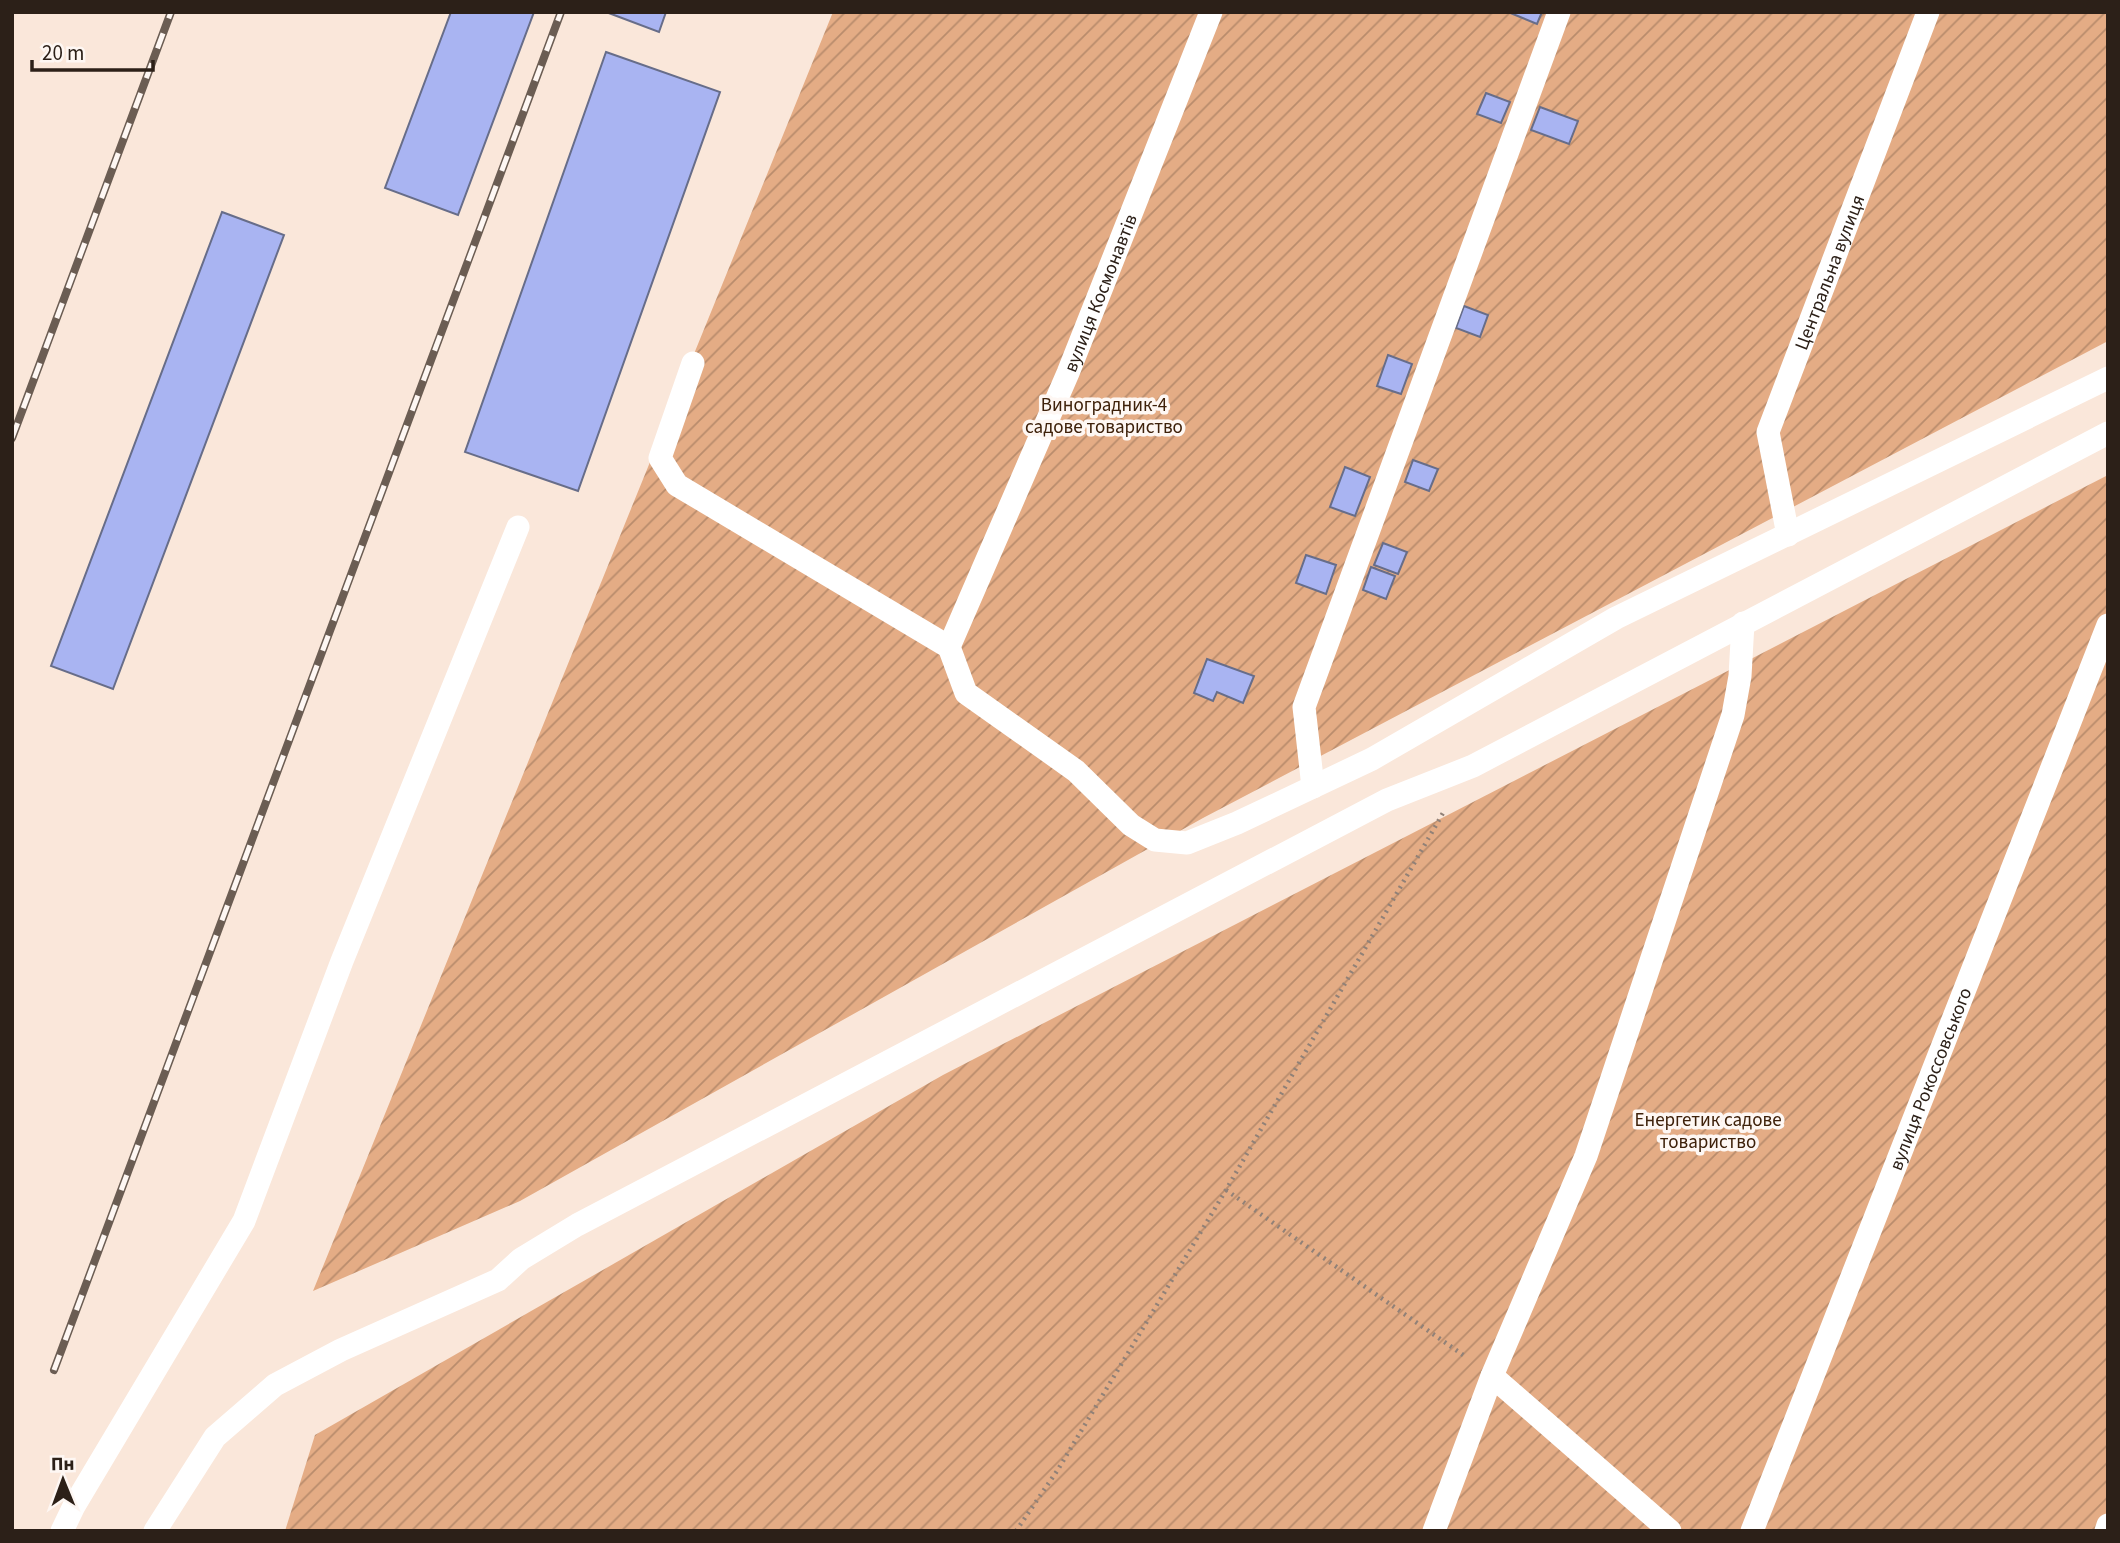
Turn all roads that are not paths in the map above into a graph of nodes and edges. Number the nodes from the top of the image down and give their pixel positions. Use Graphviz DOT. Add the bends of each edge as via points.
graph roads {
  1 [pos="1211,12"];
  2 [pos="1559,12"];
  3 [pos="1928,12"];
  4 [pos="693,363"];
  5 [pos="2108,377"];
  6 [pos="2108,433"];
  7 [pos="518,527"];
  8 [pos="1788,535"];
  9 [pos="1743,623"];
  10 [pos="2108,625"];
  11 [pos="949,647"];
  12 [pos="1313,787"];
  13 [pos="1492,1376"];
  14 [pos="2108,1525"];
  15 [pos="62,1531"];
  16 [pos="155,1531"];
  17 [pos="1434,1531"];
  18 [pos="1670,1531"];
  19 [pos="1752,1531"];
  20 [pos="2106,1531"];
  1 -- 11 [label="lane, вулиця Космонавтів" via="1068,373"];
  2 -- 12 [label="lane" via="1304,707"];
  3 -- 8 [label="lane, Центральна вулиця" via="1768,432"];
  4 -- 11 [label="lane" via="660,458 677,485"];
  5 -- 8 [label="lane"];
  6 -- 9 [label="lane"];
  7 -- 15 [label="lane" via="342,961 244,1221"];
  8 -- 12 [label="lane" via="1616,618 1372,759"];
  9 -- 13 [label="lane" via="1734,715 1586,1156"];
  9 -- 16 [label="lane" via="1473,766 1387,800 577,1225 521,1259 498,1280 341,1349 275,1385 215,1437"];
  10 -- 19 [label="lane, вулиця Рокоссовського"];
  11 -- 12 [label="lane" via="967,693 1076,771 1131,825 1156,840 1187,843"];
  13 -- 17 [label="lane"];
  13 -- 18 [label="lane"];
  14 -- 20 [label="lane"];
}
